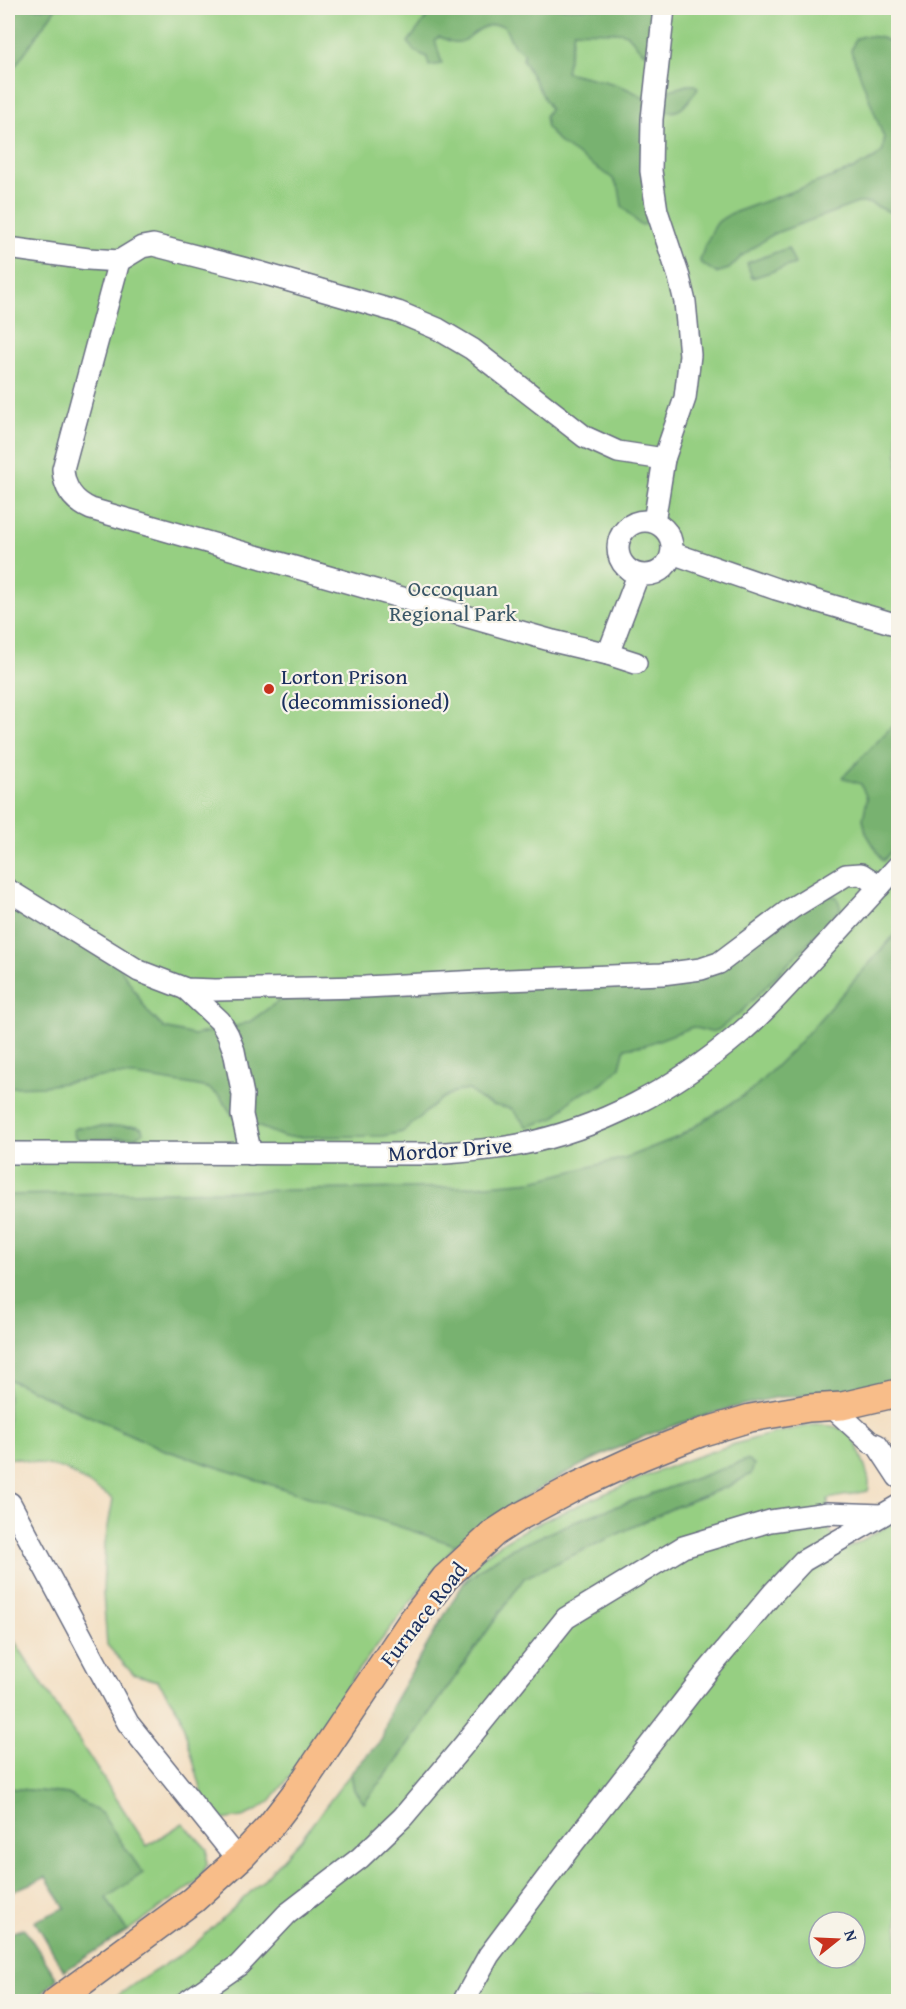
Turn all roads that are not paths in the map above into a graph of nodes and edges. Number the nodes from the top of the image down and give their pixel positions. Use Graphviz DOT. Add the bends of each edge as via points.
graph roads {
  1 [pos="664,8"];
  2 [pos="8,248"];
  3 [pos="119,261"];
  4 [pos="664,459"];
  5 [pos="654,522"];
  6 [pos="672,554"];
  7 [pos="638,575"];
  8 [pos="898,626"];
  9 [pos="608,654"];
  10 [pos="636,663"];
  11 [pos="898,866"];
  12 [pos="880,886"];
  13 [pos="8,890"];
  14 [pos="186,989"];
  15 [pos="8,1153"];
  16 [pos="251,1154"];
  17 [pos="898,1393"];
  18 [pos="843,1405"];
  19 [pos="898,1477"];
  20 [pos="10,1503"];
  21 [pos="890,1510"];
  22 [pos="238,1860"];
  23 [pos="55,2001"];
  24 [pos="186,2001"];
  25 [pos="463,2001"];
  1 -- 4 [label="street" via="652,119 651,171 657,211 685,302 690,355 685,398"];
  2 -- 3 [label="street"];
  3 -- 4 [label="street" via="142,247 165,247 398,312 438,329 472,350 585,437 618,452"];
  3 -- 9 [label="street" via="63,469 66,487 81,504"];
  4 -- 5 [label="street"];
  5 -- 6 [label="street" via="671,538"];
  5 -- 7 [label="street" via="629,526 619,540 623,565"];
  6 -- 7 [label="street" via="663,569 647,576"];
  6 -- 8 [label="street"];
  7 -- 9 [label="street"];
  9 -- 10 [label="street"];
  11 -- 12 [label="street, Mordor Drive"];
  12 -- 14 [label="street" via="861,874 846,875 792,908 719,963 700,969 365,987"];
  12 -- 16 [label="street, Mordor Drive" via="741,1032 680,1078 615,1114 554,1136 487,1150 432,1154"];
  13 -- 14 [label="street" via="139,970"];
  14 -- 16 [label="street" via="220,1021 228,1035 243,1095 242,1115"];
  15 -- 16 [label="street, Mordor Drive"];
  17 -- 18 [label="main road, Furnace Road"];
  18 -- 19 [label="street" via="878,1438 877,1445"];
  18 -- 22 [label="main road, Furnace Road" via="750,1418 700,1433 577,1486 494,1533 445,1578 298,1790"];
  20 -- 22 [label="street" via="128,1723"];
  21 -- 24 [label="street" via="770,1521 683,1547 566,1618 403,1817 360,1858 287,1914 238,1965"];
  21 -- 25 [label="street" via="802,1561 773,1593 568,1850 489,1955"];
  22 -- 23 [label="main road, Furnace Road" via="194,1900"];
}
